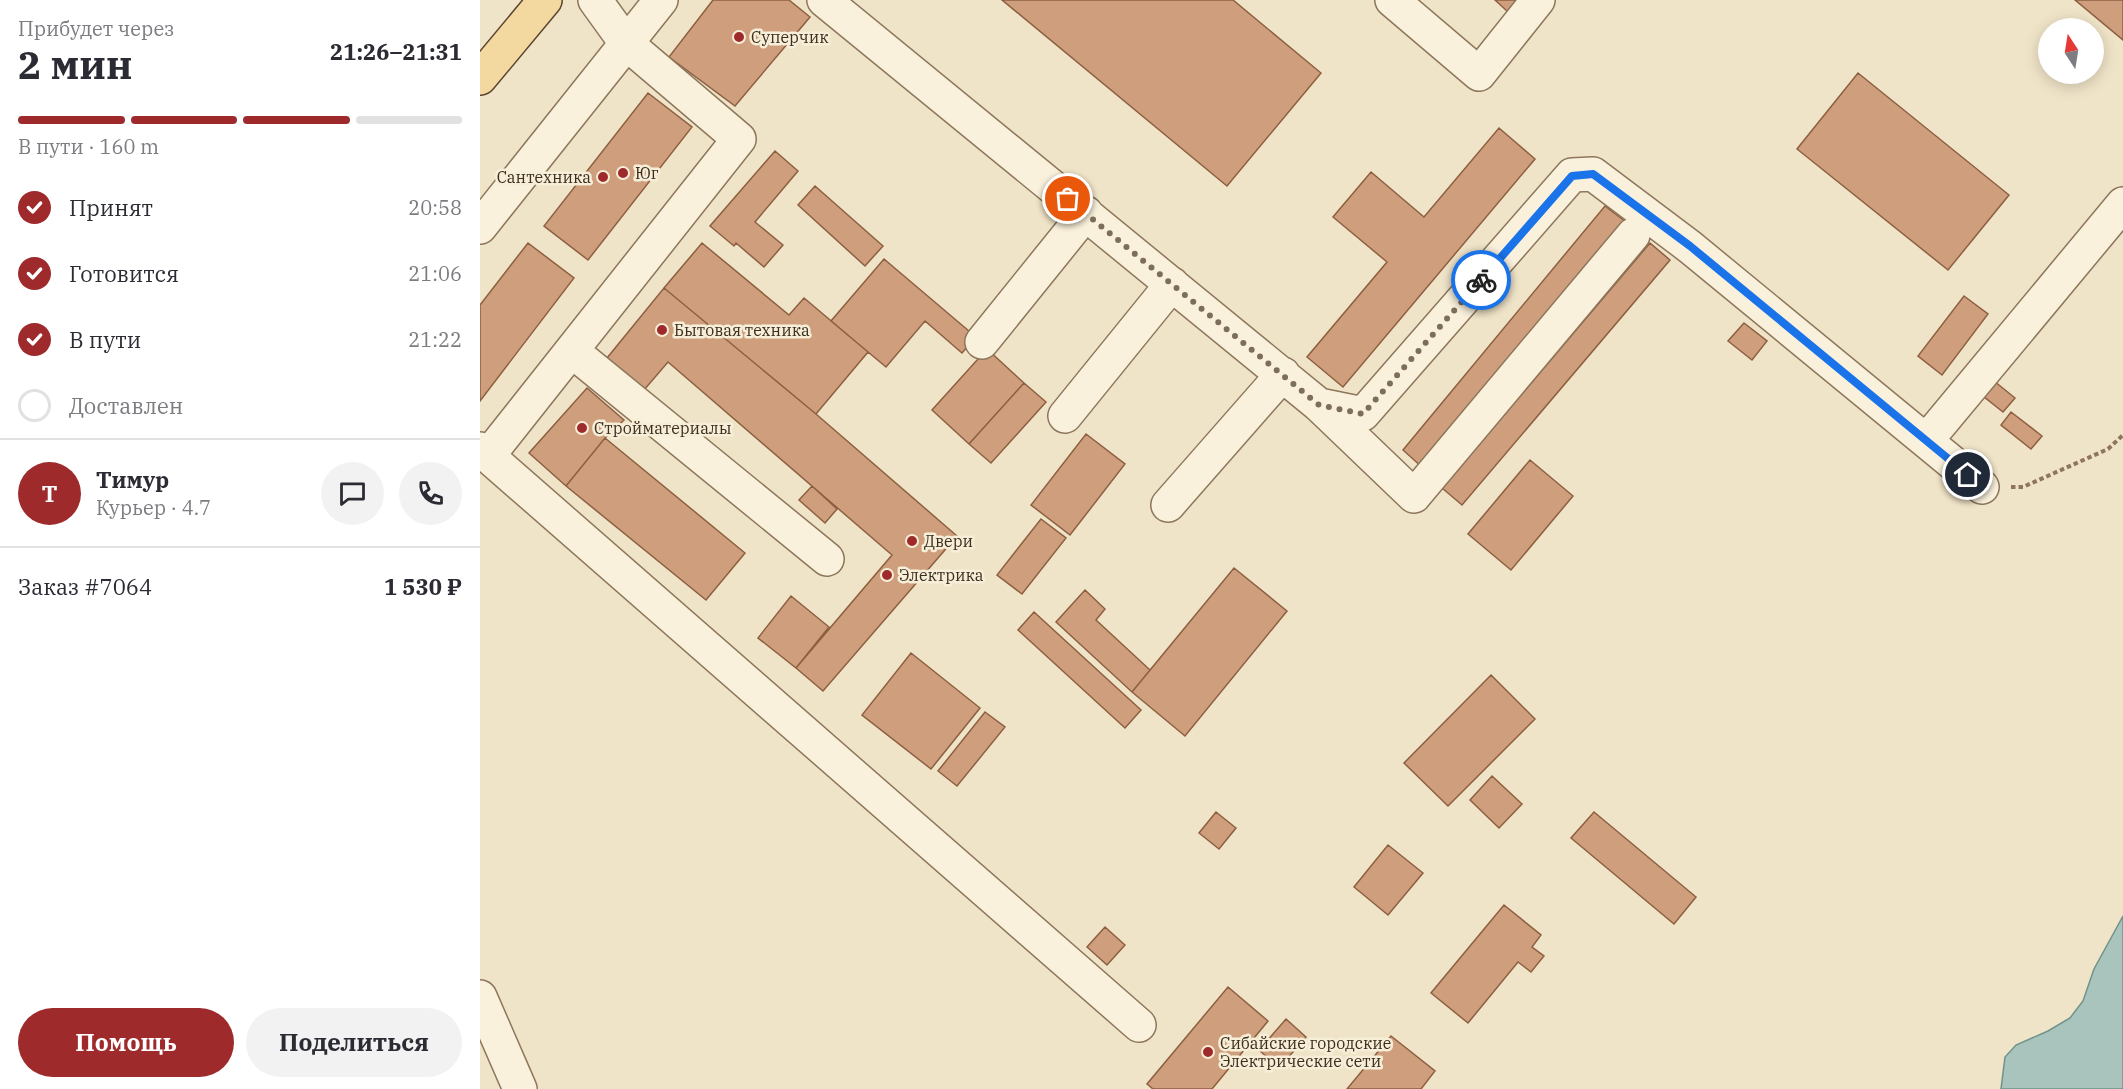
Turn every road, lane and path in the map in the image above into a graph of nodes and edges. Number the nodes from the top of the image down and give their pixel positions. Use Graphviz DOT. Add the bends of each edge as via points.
graph roads {
  1 [pos="545,0"];
  2 [pos="595,0"];
  3 [pos="661,0"];
  4 [pos="824,0"];
  5 [pos="1392,0"];
  6 [pos="1538,0"];
  7 [pos="626,43"];
  8 [pos="480,78"];
  9 [pos="2123,204"];
  10 [pos="1086,213"];
  11 [pos="480,227"];
  12 [pos="1633,235"];
  13 [pos="1172,284"];
  14 [pos="982,342"];
  15 [pos="572,351"];
  16 [pos="1283,374"];
  17 [pos="1319,405"];
  18 [pos="1065,416"];
  19 [pos="2123,435"];
  20 [pos="1926,441"];
  21 [pos="484,453"];
  22 [pos="1982,487"];
  23 [pos="1168,505"];
  24 [pos="827,559"];
  25 [pos="480,997"];
  26 [pos="1139,1025"];
  27 [pos="520,1089"];
  1 -- 8 [label="main road"];
  2 -- 7 [label="lane"];
  3 -- 7 [label="lane"];
  4 -- 10 [label="lane"];
  5 -- 6 [label="lane" via="1479,74"];
  7 -- 11 [label="lane"];
  7 -- 15 [label="lane" via="739,139"];
  9 -- 20 [label="lane"];
  10 -- 13 [label="lane"];
  10 -- 14 [label="lane"];
  12 -- 17 [label="lane" via="1414,496"];
  13 -- 16 [label="lane"];
  13 -- 18 [label="lane"];
  15 -- 21 [label="lane"];
  15 -- 24 [label="lane"];
  16 -- 17 [label="lane"];
  16 -- 23 [label="lane"];
  17 -- 20 [label="lane" via="1363,414 1572,176 1593,174 1690,246"];
  19 -- 22 [label="path" via="2108,449 2024,487"];
  20 -- 22 [label="lane"];
  21 -- 26 [label="lane"];
  25 -- 27 [label="lane"];
}
